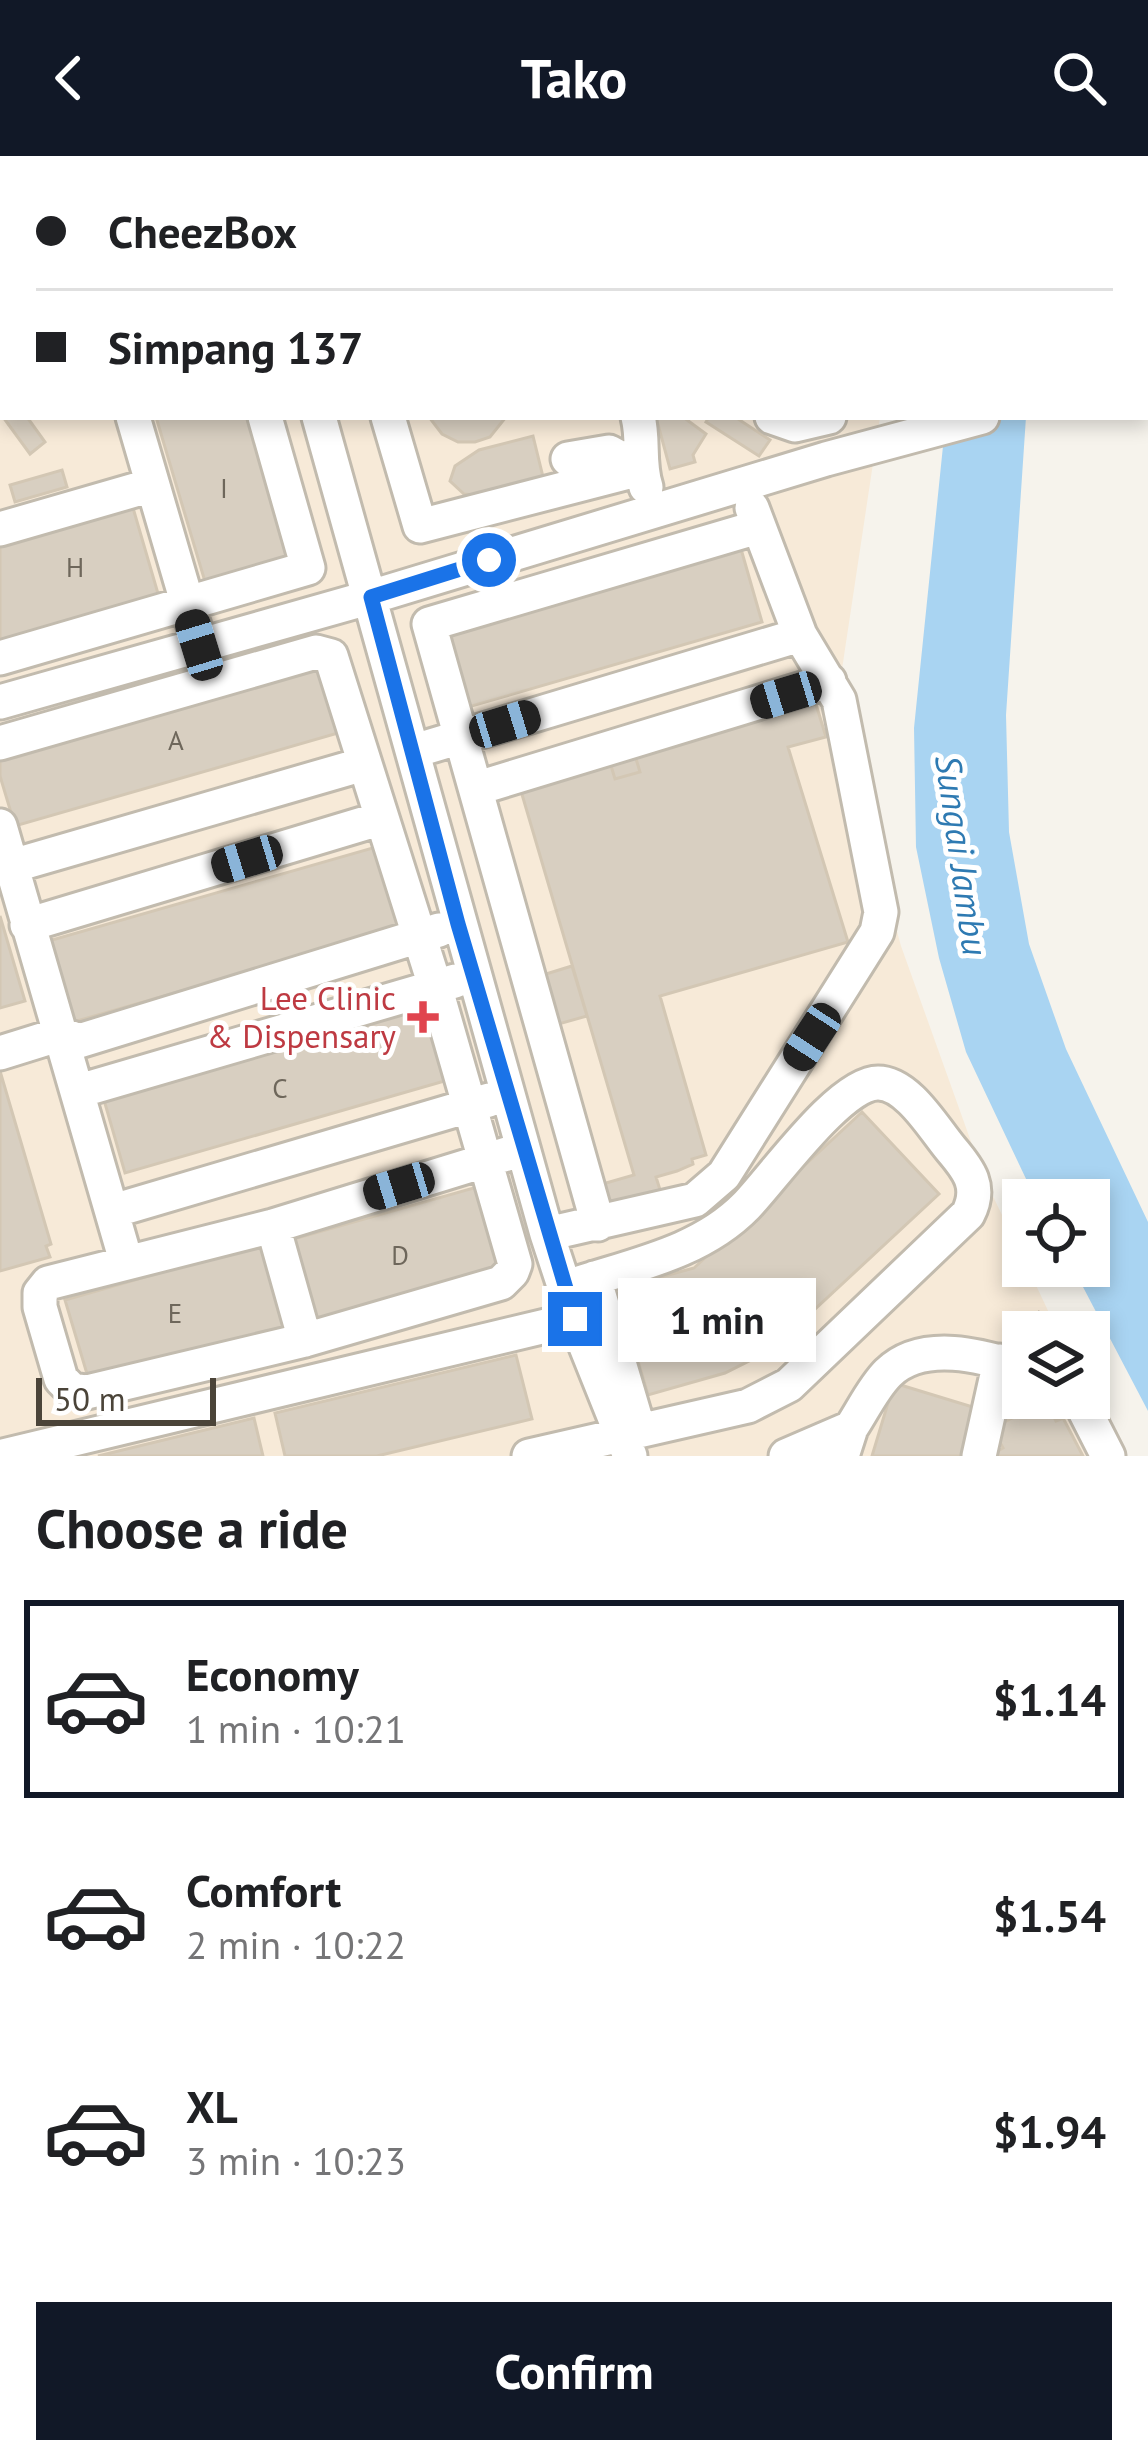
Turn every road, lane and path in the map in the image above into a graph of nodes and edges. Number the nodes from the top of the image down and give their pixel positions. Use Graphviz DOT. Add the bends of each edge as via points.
graph roads {
  1 [pos="134,420"];
  2 [pos="389,420"];
  3 [pos="639,420"];
  4 [pos="804,420"];
  5 [pos="971,420"];
  6 [pos="322,426"];
  7 [pos="270,433"];
  8 [pos="568,460"];
  9 [pos="813,464"];
  10 [pos="640,469"];
  11 [pos="743,484"];
  12 [pos="152,485"];
  13 [pos="653,511"];
  14 [pos="758,527"];
  15 [pos="0,529"];
  16 [pos="371,597"];
  17 [pos="188,606"];
  18 [pos="251,630"];
  19 [pos="800,635"];
  20 [pos="199,645"];
  21 [pos="0,658"];
  22 [pos="261,667"];
  23 [pos="829,680"];
  24 [pos="0,702"];
  25 [pos="463,737"];
  26 [pos="0,743"];
  27 [pos="414,751"];
  28 [pos="364,764"];
  29 [pos="478,788"];
  30 [pos="379,819"];
  31 [pos="0,826"];
  32 [pos="12,866"];
  33 [pos="458,924"];
  34 [pos="27,925"];
  35 [pos="419,937"];
  36 [pos="474,976"];
  37 [pos="436,986"];
  38 [pos="61,1034"];
  39 [pos="0,1053"];
  40 [pos="80,1091"];
  41 [pos="508,1095"];
  42 [pos="471,1105"];
  43 [pos="524,1149"];
  44 [pos="483,1159"];
  45 [pos="113,1211"];
  46 [pos="598,1225"];
  47 [pos="273,1226"];
  48 [pos="547,1234"];
  49 [pos="126,1261"];
  50 [pos="578,1295"];
  51 [pos="305,1340"];
  52 [pos="1002,1363"];
  53 [pos="1002,1391"];
  54 [pos="1089,1419"];
  55 [pos="630,1441"];
  56 [pos="846,1442"];
  57 [pos="3,1456"];
  58 [pos="529,1456"];
  59 [pos="786,1456"];
  60 [pos="979,1456"];
  61 [pos="1108,1456"];
  1 -- 12 [label="street"];
  2 -- 10 [label="street" via="420,526"];
  3 -- 10 [label="street"];
  4 -- 9 [label="street"];
  5 -- 9 [label="street"];
  6 -- 7 [label="street"];
  6 -- 16 [label="street"];
  7 -- 17 [label="street" via="308,568"];
  8 -- 10 [label="street" via="609,452"];
  9 -- 11 [label="street"];
  10 -- 13 [label="street"];
  11 -- 13 [label="street"];
  11 -- 14 [label="street"];
  12 -- 15 [label="street"];
  12 -- 17 [label="street"];
  13 -- 16 [label="street"];
  14 -- 19 [label="street"];
  14 -- 25 [label="street" via="429,624"];
  16 -- 18 [label="street"];
  16 -- 27 [label="street"];
  17 -- 20 [label="street"];
  17 -- 21 [label="street"];
  18 -- 20 [label="street"];
  18 -- 22 [label="street"];
  19 -- 23 [label="street"];
  19 -- 25 [label="street"];
  20 -- 24 [label="street"];
  22 -- 26 [label="street"];
  22 -- 28 [label="street" via="316,652 331,656"];
  23 -- 29 [label="street"];
  23 -- 46 [label="street" via="881,912 877,932 711,1190"];
  25 -- 27 [label="street"];
  25 -- 29 [label="street"];
  27 -- 33 [label="street"];
  28 -- 30 [label="street"];
  28 -- 32 [label="street"];
  29 -- 46 [label="street" via="518,948 547,970 564,1025 552,1062"];
  30 -- 34 [label="street"];
  30 -- 35 [label="street"];
  31 -- 32 [label="street"];
  32 -- 34 [label="street"];
  33 -- 35 [label="street"];
  33 -- 36 [label="street"];
  34 -- 38 [label="street"];
  35 -- 37 [label="street"];
  35 -- 38 [label="street" via="79,1041"];
  36 -- 37 [label="street"];
  36 -- 41 [label="street"];
  37 -- 40 [label="street"];
  37 -- 42 [label="street"];
  38 -- 39 [label="street"];
  38 -- 40 [label="street"];
  40 -- 45 [label="street"];
  41 -- 42 [label="street"];
  41 -- 43 [label="street"];
  42 -- 44 [label="street"];
  42 -- 45 [label="street"];
  43 -- 44 [label="street"];
  43 -- 48 [label="street"];
  44 -- 47 [label="street"];
  44 -- 51 [label="street" via="514,1264 507,1278"];
  45 -- 49 [label="street"];
  46 -- 48 [label="street"];
  47 -- 49 [label="street"];
  47 -- 51 [label="street"];
  48 -- 50 [label="street"];
  49 -- 51 [label="street" via="48,1283 40,1293 61,1379 72,1390"];
  50 -- 55 [label="street"];
  50 -- 55 [label="street" via="703,1241 848,1095 873,1083 905,1095 971,1172 968,1214 790,1385"];
  50 -- 57 [label="street"];
  52 -- 56 [label="street" via="938,1354 899,1364"];
  53 -- 60 [label="street"];
  54 -- 61 [label="street"];
  55 -- 58 [label="street"];
  56 -- 59 [label="street"];
}
